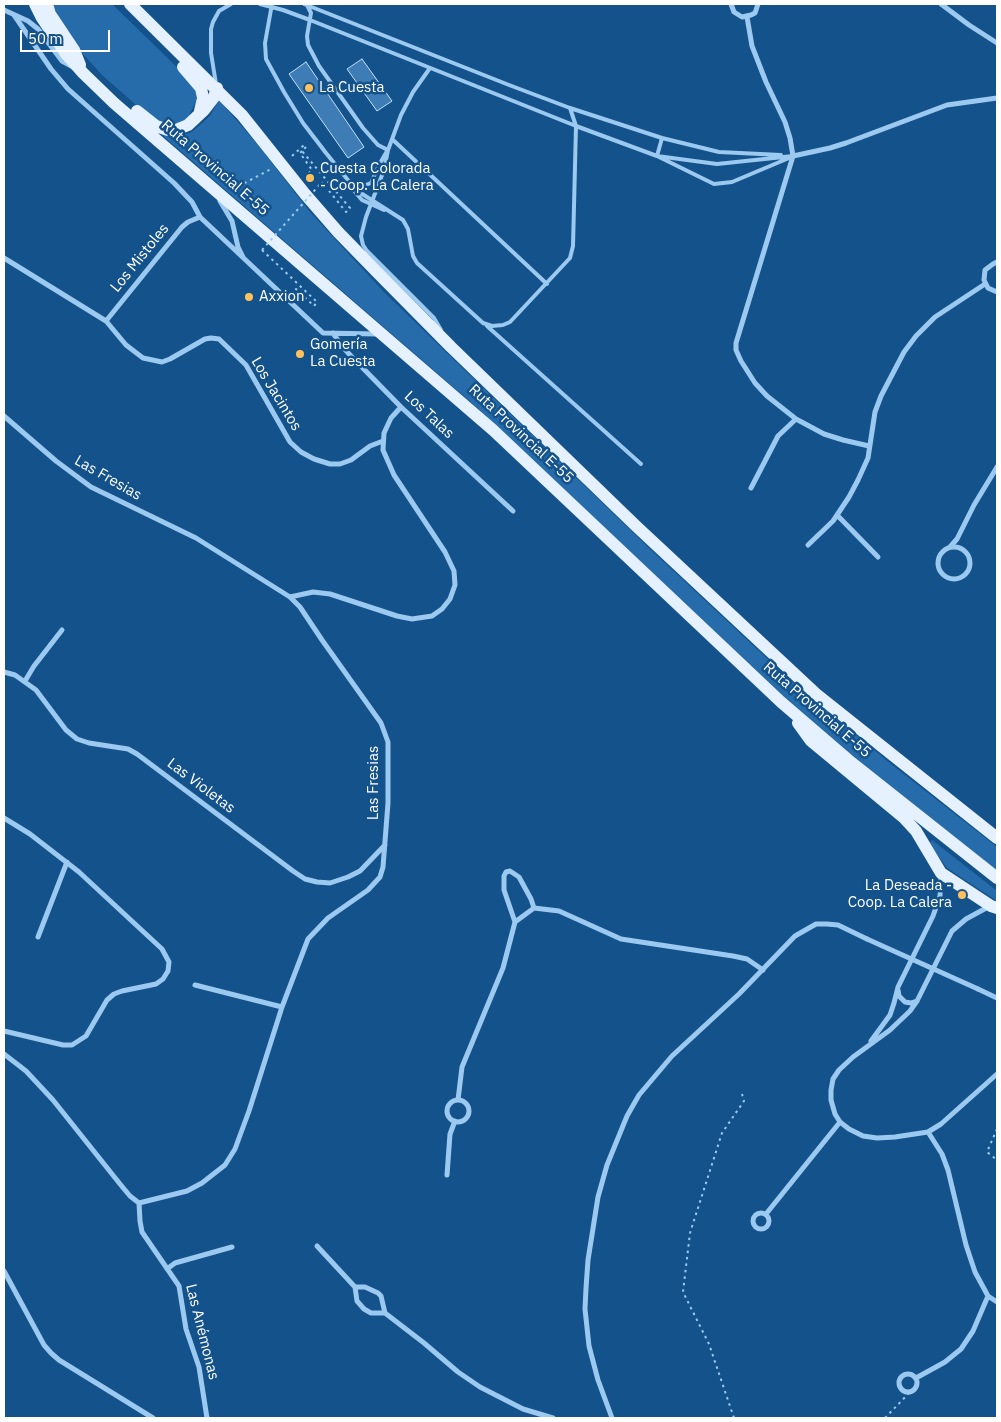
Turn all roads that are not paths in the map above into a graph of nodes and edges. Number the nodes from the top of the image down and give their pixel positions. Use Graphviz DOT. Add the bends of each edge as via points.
graph roads {
  1 [pos="35,4"];
  2 [pos="47,4"];
  3 [pos="119,4"];
  4 [pos="130,4"];
  5 [pos="231,4"];
  6 [pos="260,4"];
  7 [pos="305,4"];
  8 [pos="730,4"];
  9 [pos="758,4"];
  10 [pos="942,4"];
  11 [pos="272,5"];
  12 [pos="4,10"];
  13 [pos="14,15"];
  14 [pos="141,15"];
  15 [pos="747,17"];
  16 [pos="310,20"];
  17 [pos="997,43"];
  18 [pos="171,44"];
  19 [pos="430,68"];
  20 [pos="83,73"];
  21 [pos="217,88"];
  22 [pos="997,98"];
  23 [pos="114,103"];
  24 [pos="570,108"];
  25 [pos="198,116"];
  26 [pos="576,126"];
  27 [pos="662,138"];
  28 [pos="392,139"];
  29 [pos="388,150"];
  30 [pos="657,156"];
  31 [pos="793,156"];
  32 [pos="205,180"];
  33 [pos="348,181"];
  34 [pos="371,203"];
  35 [pos="200,217"];
  36 [pos="4,258"];
  37 [pos="246,261"];
  38 [pos="997,262"];
  39 [pos="547,284"];
  40 [pos="985,284"];
  41 [pos="997,292"];
  42 [pos="106,321"];
  43 [pos="483,323"];
  44 [pos="333,332"];
  45 [pos="380,334"];
  46 [pos="451,347"];
  47 [pos="401,407"];
  48 [pos="4,416"];
  49 [pos="796,418"];
  50 [pos="383,441"];
  51 [pos="869,446"];
  52 [pos="641,464"];
  53 [pos="997,467"];
  54 [pos="751,488"];
  55 [pos="513,511"];
  56 [pos="837,515"];
  57 [pos="957,539"];
  58 [pos="808,545"];
  59 [pos="950,548"];
  60 [pos="960,548"];
  61 [pos="878,557"];
  62 [pos="290,597"];
  63 [pos="62,630"];
  64 [pos="4,672"];
  65 [pos="25,681"];
  66 [pos="781,702"];
  67 [pos="4,818"];
  68 [pos="997,838"];
  69 [pos="385,844"];
  70 [pos="67,862"];
  71 [pos="941,874"];
  72 [pos="997,878"];
  73 [pos="994,907"];
  74 [pos="534,908"];
  75 [pos="515,922"];
  76 [pos="38,937"];
  77 [pos="763,970"];
  78 [pos="195,985"];
  79 [pos="898,987"];
  80 [pos="997,998"];
  81 [pos="917,1001"];
  82 [pos="282,1007"];
  83 [pos="4,1031"];
  84 [pos="867,1046"];
  85 [pos="4,1054"];
  86 [pos="997,1074"];
  87 [pos="458,1100"];
  88 [pos="455,1121"];
  89 [pos="840,1122"];
  90 [pos="928,1132"];
  91 [pos="447,1175"];
  92 [pos="139,1203"];
  93 [pos="766,1214"];
  94 [pos="317,1246"];
  95 [pos="232,1247"];
  96 [pos="167,1269"];
  97 [pos="4,1270"];
  98 [pos="355,1288"];
  99 [pos="988,1296"];
  100 [pos="997,1302"];
  101 [pos="385,1313"];
  102 [pos="916,1378"];
  103 [pos="153,1418"];
  104 [pos="207,1418"];
  105 [pos="552,1418"];
  106 [pos="612,1418"];
  1 -- 20 [label="main road, Ruta Provincial E-55" via="54,37"];
  2 -- 20 [label="main road" via="55,24 74,50"];
  3 -- 14 [label="main road"];
  4 -- 14 [label="main road, Ruta Provincial E-55"];
  5 -- 21 [label="lane" via="219,12 211,29"];
  6 -- 11 [label="lane"];
  7 -- 16 [label="lane" via="311,13"];
  7 -- 24 [label="lane"];
  8 -- 15 [label="street" via="738,15"];
  9 -- 15 [label="street" via="755,13"];
  10 -- 17 [label="street"];
  11 -- 16 [label="lane"];
  11 -- 33 [label="lane" via="265,52 270,68 304,123"];
  12 -- 13 [label="street"];
  13 -- 20 [label="street" via="38,29 62,61"];
  13 -- 35 [label="street" via="68,89 174,183 192,202"];
  14 -- 18 [label="main road, Ruta Provincial E-55"];
  15 -- 31 [label="street" via="752,46 785,122"];
  16 -- 19 [label="lane"];
  16 -- 29 [label="lane" via="308,45 319,66 363,128 378,145"];
  18 -- 21 [label="main road, Ruta Provincial E-55"];
  18 -- 25 [label="main road" via="180,64 203,93"];
  19 -- 26 [label="lane"];
  19 -- 28 [label="lane" via="407,104"];
  20 -- 23 [label="main road, Ruta Provincial E-55"];
  21 -- 25 [label="main road" via="210,103"];
  21 -- 46 [label="main road, Ruta Provincial E-55" via="338,232"];
  22 -- 31 [label="street" via="947,105 846,143"];
  23 -- 25 [label="main road" via="134,109 156,126 168,130 183,128"];
  23 -- 32 [label="main road, Ruta Provincial E-55"];
  24 -- 26 [label="lane"];
  24 -- 27 [label="lane"];
  26 -- 30 [label="lane"];
  26 -- 39 [label="lane" via="573,246 570,258"];
  27 -- 30 [label="lane"];
  27 -- 31 [label="lane" via="719,152"];
  28 -- 29 [label="lane"];
  28 -- 39 [label="lane"];
  29 -- 33 [label="lane" via="371,183 358,186"];
  29 -- 34 [label="lane"];
  30 -- 31 [label="lane" via="717,164"];
  30 -- 31 [label="lane" via="714,184 732,182"];
  31 -- 49 [label="street" via="736,343 741,361 755,383"];
  32 -- 37 [label="street" via="232,221 238,247"];
  32 -- 45 [label="main road, Ruta Provincial E-55"];
  33 -- 34 [label="lane"];
  33 -- 34 [label="lane" via="357,195"];
  34 -- 43 [label="lane" via="403,220 417,263"];
  34 -- 46 [label="lane" via="361,240 367,251 434,318"];
  35 -- 37 [label="street"];
  35 -- 42 [label="street, Los Mistoles" via="182,227"];
  36 -- 42 [label="street, Los Jacintos"];
  37 -- 44 [label="street" via="323,333"];
  38 -- 40 [label="street" via="985,270"];
  39 -- 43 [label="lane" via="510,322 492,326"];
  40 -- 41 [label="street"];
  40 -- 51 [label="street" via="935,317 904,352 880,396"];
  42 -- 50 [label="street, Los Jacintos" via="135,353 150,361 162,362 205,339 220,339 246,365 290,442 314,459 340,464"];
  43 -- 52 [label="lane"];
  44 -- 45 [label="street"];
  44 -- 47 [label="street, Los Talas" via="341,345"];
  45 -- 66 [label="main road, Ruta Provincial E-55" via="493,430"];
  46 -- 68 [label="main road, Ruta Provincial E-55" via="787,669"];
  47 -- 50 [label="street" via="391,418"];
  47 -- 55 [label="street, Los Talas"];
  48 -- 62 [label="street, Las Fresias" via="91,487 196,538"];
  49 -- 51 [label="street" via="824,434"];
  49 -- 54 [label="street" via="778,436"];
  50 -- 62 [label="street" via="385,456 394,474 450,562 455,585 450,599 432,616 412,619 330,594 313,592"];
  51 -- 56 [label="street" via="868,458 858,480"];
  53 -- 57 [label="street"];
  56 -- 58 [label="street"];
  56 -- 61 [label="street"];
  57 -- 59 [label="street"];
  57 -- 60 [label="street"];
  59 -- 60 [label="street"];
  59 -- 60 [label="street" via="942,553 938,562 944,576 954,579 964,576 970,566 968,556"];
  62 -- 69 [label="street, Las Fresias" via="386,733 389,759"];
  63 -- 65 [label="street"];
  64 -- 65 [label="street, Las Violetas"];
  65 -- 69 [label="street, Las Violetas" via="36,690 66,730 78,739 128,749 137,754 306,879 330,883 348,877 360,871"];
  66 -- 71 [label="main road" via="811,741 916,831"];
  66 -- 72 [label="main road, Ruta Provincial E-55"];
  67 -- 70 [label="street"];
  69 -- 82 [label="street, Las Fresias" via="383,867 374,885 328,918 308,939"];
  70 -- 76 [label="street"];
  70 -- 83 [label="street" via="162,949 169,962 168,971 156,984 114,994 86,1036 72,1045"];
  71 -- 73 [label="main road"];
  71 -- 79 [label="street" via="938,903"];
  73 -- 81 [label="street" via="966,919 952,931"];
  74 -- 75 [label="street"];
  74 -- 75 [label="street" via="519,877 506,872 504,890"];
  74 -- 77 [label="street" via="559,911 621,939 733,956"];
  75 -- 87 [label="street" via="503,968 462,1067"];
  77 -- 80 [label="street, bridge" via="795,936 816,924 838,925"];
  77 -- 106 [label="street" via="672,1056 643,1090 626,1116 608,1165 592,1231 585,1309 592,1362"];
  78 -- 82 [label="street"];
  79 -- 81 [label="street" via="899,996 905,1002"];
  79 -- 84 [label="street" via="890,1016"];
  81 -- 84 [label="street" via="890,1030"];
  82 -- 92 [label="street, Las Fresias" via="250,1112 231,1157 202,1183 187,1191"];
  84 -- 89 [label="street" via="852,1056 833,1079 831,1100"];
  85 -- 92 [label="street" via="26,1070"];
  86 -- 90 [label="street"];
  87 -- 88 [label="street" via="451,1102 448,1108 448,1115"];
  87 -- 88 [label="street" via="465,1102 469,1111 467,1118"];
  88 -- 91 [label="street" via="450,1134"];
  89 -- 90 [label="street" via="863,1136 877,1138"];
  89 -- 93 [label="street"];
  90 -- 99 [label="street" via="948,1170 966,1245"];
  92 -- 96 [label="street, Las Anémonas" via="142,1232"];
  94 -- 98 [label="street"];
  95 -- 96 [label="street" via="175,1263"];
  96 -- 104 [label="street, Las Anémonas" via="179,1286 186,1330 199,1367"];
  97 -- 103 [label="street" via="51,1353"];
  98 -- 101 [label="street" via="357,1301 364,1308 371,1313"];
  98 -- 101 [label="street" via="365,1287 378,1293"];
  99 -- 100 [label="street"];
  99 -- 102 [label="street" via="973,1331 961,1349"];
  101 -- 105 [label="street" via="480,1387 523,1409"];
  102 -- 102 [label="street" via="917,1387 910,1392 901,1389 901,1377 908,1374"];
}
